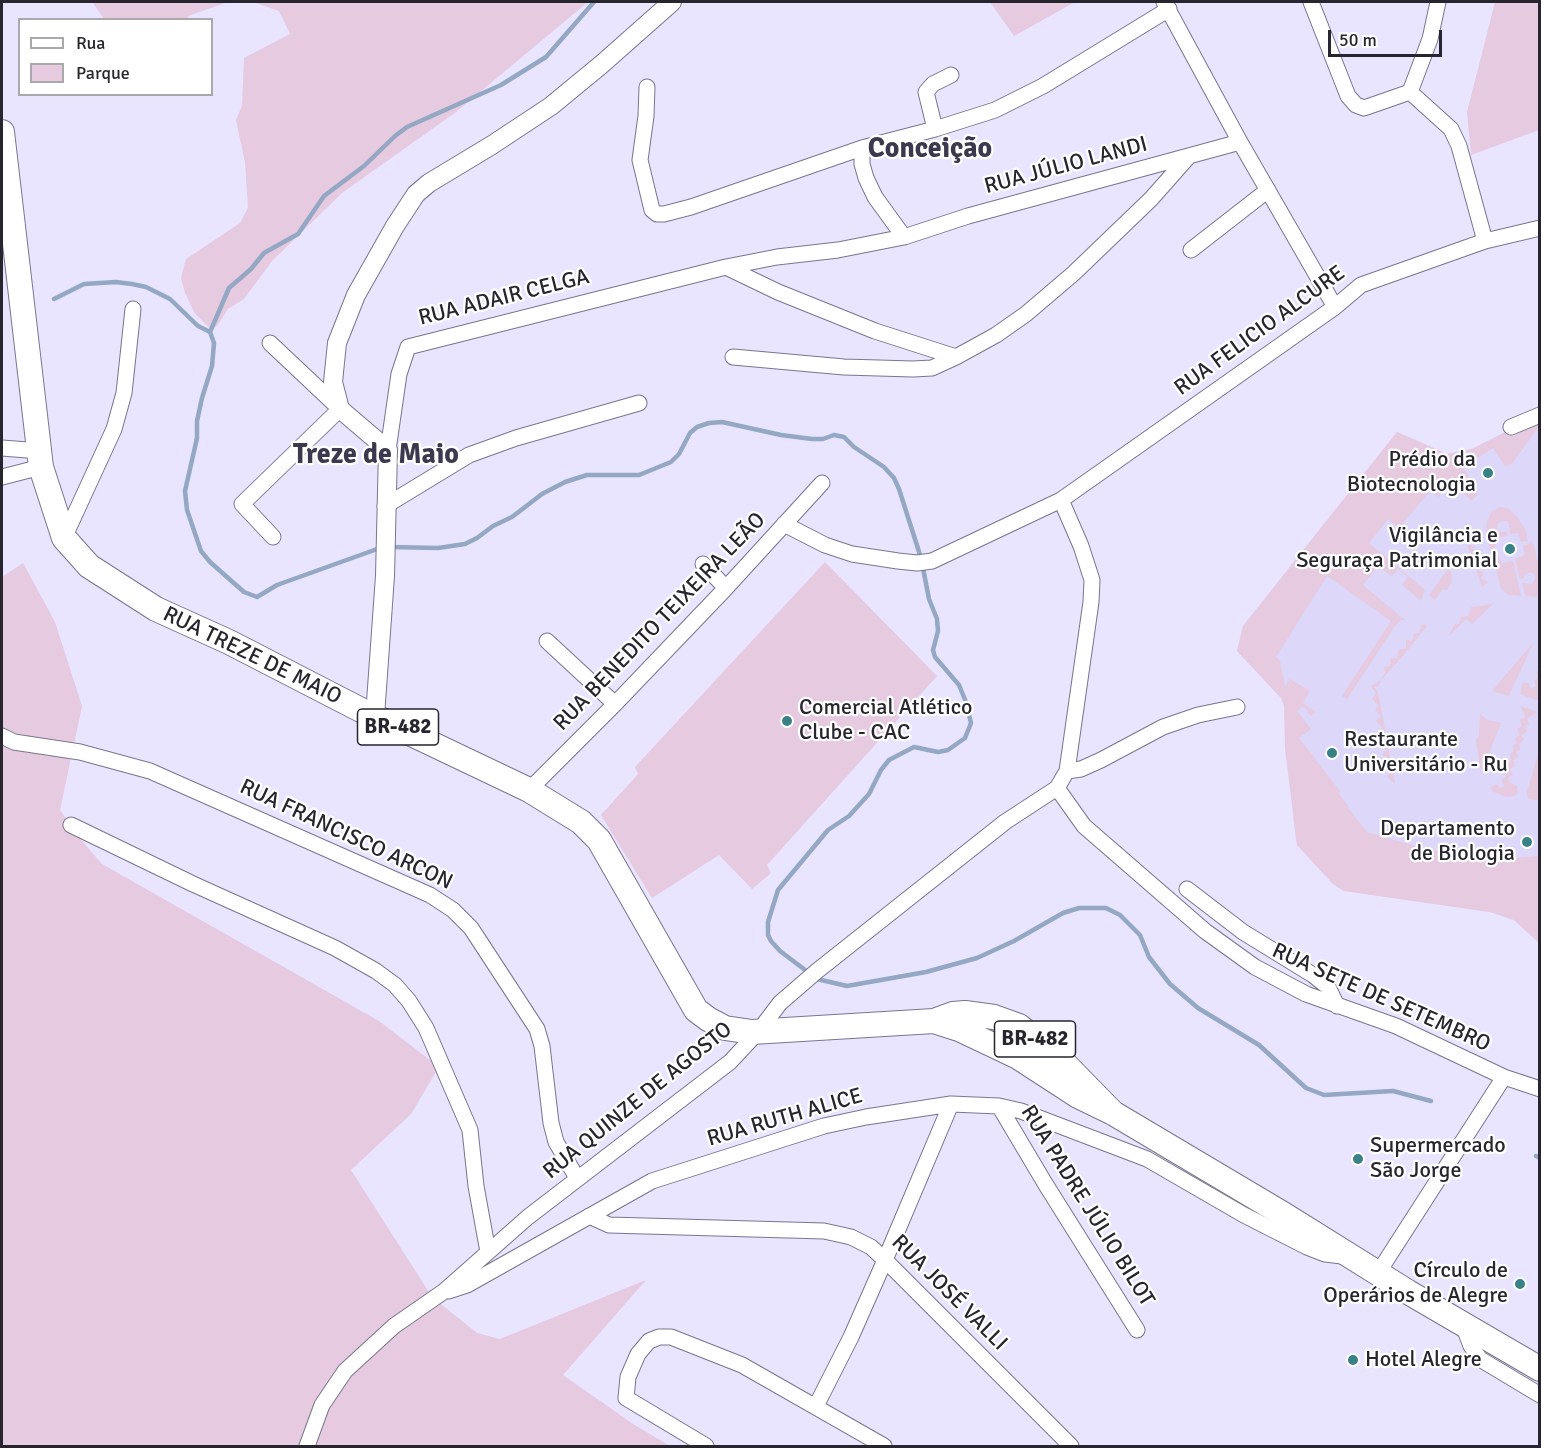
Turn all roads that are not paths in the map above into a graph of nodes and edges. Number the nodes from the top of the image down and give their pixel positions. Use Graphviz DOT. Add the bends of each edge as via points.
graph roads {
  1 [pos="672,2"];
  2 [pos="1311,2"];
  3 [pos="1438,2"];
  4 [pos="1166,5"];
  5 [pos="951,75"];
  6 [pos="647,87"];
  7 [pos="1410,92"];
  8 [pos="934,129"];
  9 [pos="2,132"];
  10 [pos="1240,142"];
  11 [pos="862,148"];
  12 [pos="1189,156"];
  13 [pos="1268,190"];
  14 [pos="7,218"];
  15 [pos="1539,228"];
  16 [pos="904,237"];
  17 [pos="1485,242"];
  18 [pos="1191,250"];
  19 [pos="726,267"];
  20 [pos="1335,307"];
  21 [pos="133,309"];
  22 [pos="270,343"];
  23 [pos="733,357"];
  24 [pos="956,357"];
  25 [pos="639,403"];
  26 [pos="340,409"];
  27 [pos="1539,415"];
  28 [pos="1511,427"];
  29 [pos="2,448"];
  30 [pos="40,450"];
  31 [pos="388,450"];
  32 [pos="2,477"];
  33 [pos="822,483"];
  34 [pos="1061,500"];
  35 [pos="385,506"];
  36 [pos="784,524"];
  37 [pos="273,537"];
  38 [pos="64,538"];
  39 [pos="703,564"];
  40 [pos="726,588"];
  41 [pos="548,641"];
  42 [pos="615,704"];
  43 [pos="1237,707"];
  44 [pos="375,716"];
  45 [pos="2,736"];
  46 [pos="1067,771"];
  47 [pos="1057,788"];
  48 [pos="529,790"];
  49 [pos="71,825"];
  50 [pos="1187,889"];
  51 [pos="1337,1006"];
  52 [pos="934,1021"];
  53 [pos="758,1032"];
  54 [pos="1034,1038"];
  55 [pos="1018,1057"];
  56 [pos="1504,1077"];
  57 [pos="1539,1089"];
  58 [pos="951,1104"];
  59 [pos="999,1106"];
  60 [pos="1113,1113"];
  61 [pos="577,1178"];
  62 [pos="589,1216"];
  63 [pos="488,1252"];
  64 [pos="1352,1258"];
  65 [pos="885,1260"];
  66 [pos="1378,1273"];
  67 [pos="443,1292"];
  68 [pos="1463,1325"];
  69 [pos="1137,1330"];
  70 [pos="1539,1369"];
  71 [pos="1539,1395"];
  72 [pos="816,1406"];
  73 [pos="307,1446"];
  74 [pos="706,1446"];
  75 [pos="884,1446"];
  76 [pos="1071,1446"];
  1 -- 26 [label="street" via="551,106 416,194 356,295 337,343 333,382"];
  2 -- 7 [label="street" via="1348,96 1356,105 1364,108"];
  3 -- 7 [label="street" via="1430,39"];
  4 -- 8 [label="street" via="1043,86 995,110"];
  4 -- 10 [label="street"];
  5 -- 8 [label="street" via="926,92"];
  6 -- 11 [label="street" via="640,160 650,205 657,214 691,207"];
  7 -- 17 [label="street" via="1451,129"];
  8 -- 11 [label="street"];
  9 -- 14 [label="highway, BR-482"];
  10 -- 12 [label="street, RUA JÚLIO LANDI"];
  10 -- 13 [label="street"];
  11 -- 16 [label="street" via="862,164 874,197"];
  12 -- 16 [label="street, RUA JÚLIO LANDI"];
  12 -- 24 [label="street" via="1151,199 1026,315"];
  13 -- 18 [label="street"];
  13 -- 20 [label="street"];
  14 -- 30 [label="highway, BR-482"];
  15 -- 17 [label="street, RUA FELICIO ALCURE"];
  16 -- 19 [label="street, RUA JÚLIO LANDI"];
  17 -- 20 [label="street, RUA FELICIO ALCURE" via="1361,285"];
  19 -- 24 [label="street" via="875,331"];
  19 -- 31 [label="street, RUA ADAIR CELGA" via="408,346 399,374"];
  20 -- 34 [label="street, RUA FELICIO ALCURE"];
  21 -- 38 [label="street" via="124,393 114,429"];
  22 -- 26 [label="street"];
  23 -- 24 [label="street" via="913,369 932,368"];
  25 -- 35 [label="street" via="468,455"];
  26 -- 31 [label="street"];
  26 -- 37 [label="street" via="242,504"];
  27 -- 28 [label="street"];
  29 -- 30 [label="street"];
  30 -- 32 [label="street"];
  30 -- 38 [label="highway, RUA TREZE DE MAIO / BR-482"];
  31 -- 35 [label="street, RUA ADAIR CELGA"];
  33 -- 36 [label="street, RUA BENEDITO TEIXEIRA LEÃO"];
  34 -- 36 [label="street, RUA FELICIO ALCURE" via="932,561 917,563 852,554"];
  34 -- 46 [label="street" via="1092,580"];
  35 -- 44 [label="street, RUA ADAIR CELGA"];
  36 -- 40 [label="street, RUA BENEDITO TEIXEIRA LEÃO"];
  38 -- 44 [label="highway, RUA TREZE DE MAIO / BR-482" via="89,566 156,609"];
  39 -- 40 [label="street"];
  40 -- 42 [label="street, RUA BENEDITO TEIXEIRA LEÃO"];
  41 -- 42 [label="street"];
  42 -- 48 [label="street, RUA BENEDITO TEIXEIRA LEÃO"];
  43 -- 46 [label="street" via="1163,727 1101,760"];
  44 -- 48 [label="highway, RUA TREZE DE MAIO / BR-482"];
  45 -- 61 [label="street, RUA FRANCISCO ARCON" via="14,742 80,752 150,771 430,895 453,910 471,928 537,1029 556,1142"];
  46 -- 47 [label="street"];
  47 -- 51 [label="street, RUA SETE DE SETEMBRO" via="1084,826 1205,931 1255,967"];
  47 -- 53 [label="street, RUA QUINZE DE AGOSTO" via="1005,822 811,976 780,1003"];
  48 -- 53 [label="highway, RUA TREZE DE MAIO / BR-482" via="581,822 599,840 696,1010 725,1028"];
  49 -- 63 [label="street" via="335,948 395,985 426,1028 471,1130"];
  50 -- 51 [label="street" via="1243,932 1329,987"];
  51 -- 56 [label="street, RUA SETE DE SETEMBRO" via="1396,1026"];
  52 -- 53 [label="highway, BR-482"];
  52 -- 54 [label="highway, BR-482" via="965,1013 994,1017 1019,1026"];
  52 -- 55 [label="highway, BR-482"];
  53 -- 61 [label="street, RUA QUINZE DE AGOSTO" via="730,1062"];
  54 -- 55 [label="highway"];
  54 -- 60 [label="highway, BR-482" via="1068,1066"];
  55 -- 60 [label="highway, BR-482" via="1078,1096"];
  56 -- 57 [label="street, RUA SETE DE SETEMBRO"];
  56 -- 66 [label="street"];
  58 -- 59 [label="street, RUA RUTH ALICE"];
  58 -- 62 [label="street, RUA RUTH ALICE" via="824,1126 652,1181"];
  58 -- 65 [label="street"];
  59 -- 64 [label="street, RUA RUTH ALICE" via="1147,1160 1307,1248"];
  59 -- 69 [label="street, RUA PADRE JÚLIO BILOT"];
  60 -- 64 [label="highway, BR-482"];
  61 -- 63 [label="street, RUA QUINZE DE AGOSTO"];
  62 -- 65 [label="street, RUA JOSÉ VALLI" via="609,1225 824,1231 851,1237"];
  62 -- 67 [label="street, RUA RUTH ALICE" via="467,1285"];
  63 -- 67 [label="street, RUA QUINZE DE AGOSTO"];
  64 -- 66 [label="highway, BR-482"];
  65 -- 72 [label="street"];
  65 -- 76 [label="street, RUA JOSÉ VALLI"];
  66 -- 68 [label="highway, BR-482"];
  67 -- 73 [label="street" via="394,1326 345,1371 322,1405"];
  68 -- 70 [label="highway, BR-482"];
  68 -- 71 [label="street" via="1480,1359"];
  72 -- 74 [label="street" via="742,1365 671,1337 649,1341 628,1377 626,1398"];
  72 -- 75 [label="street"];
}
